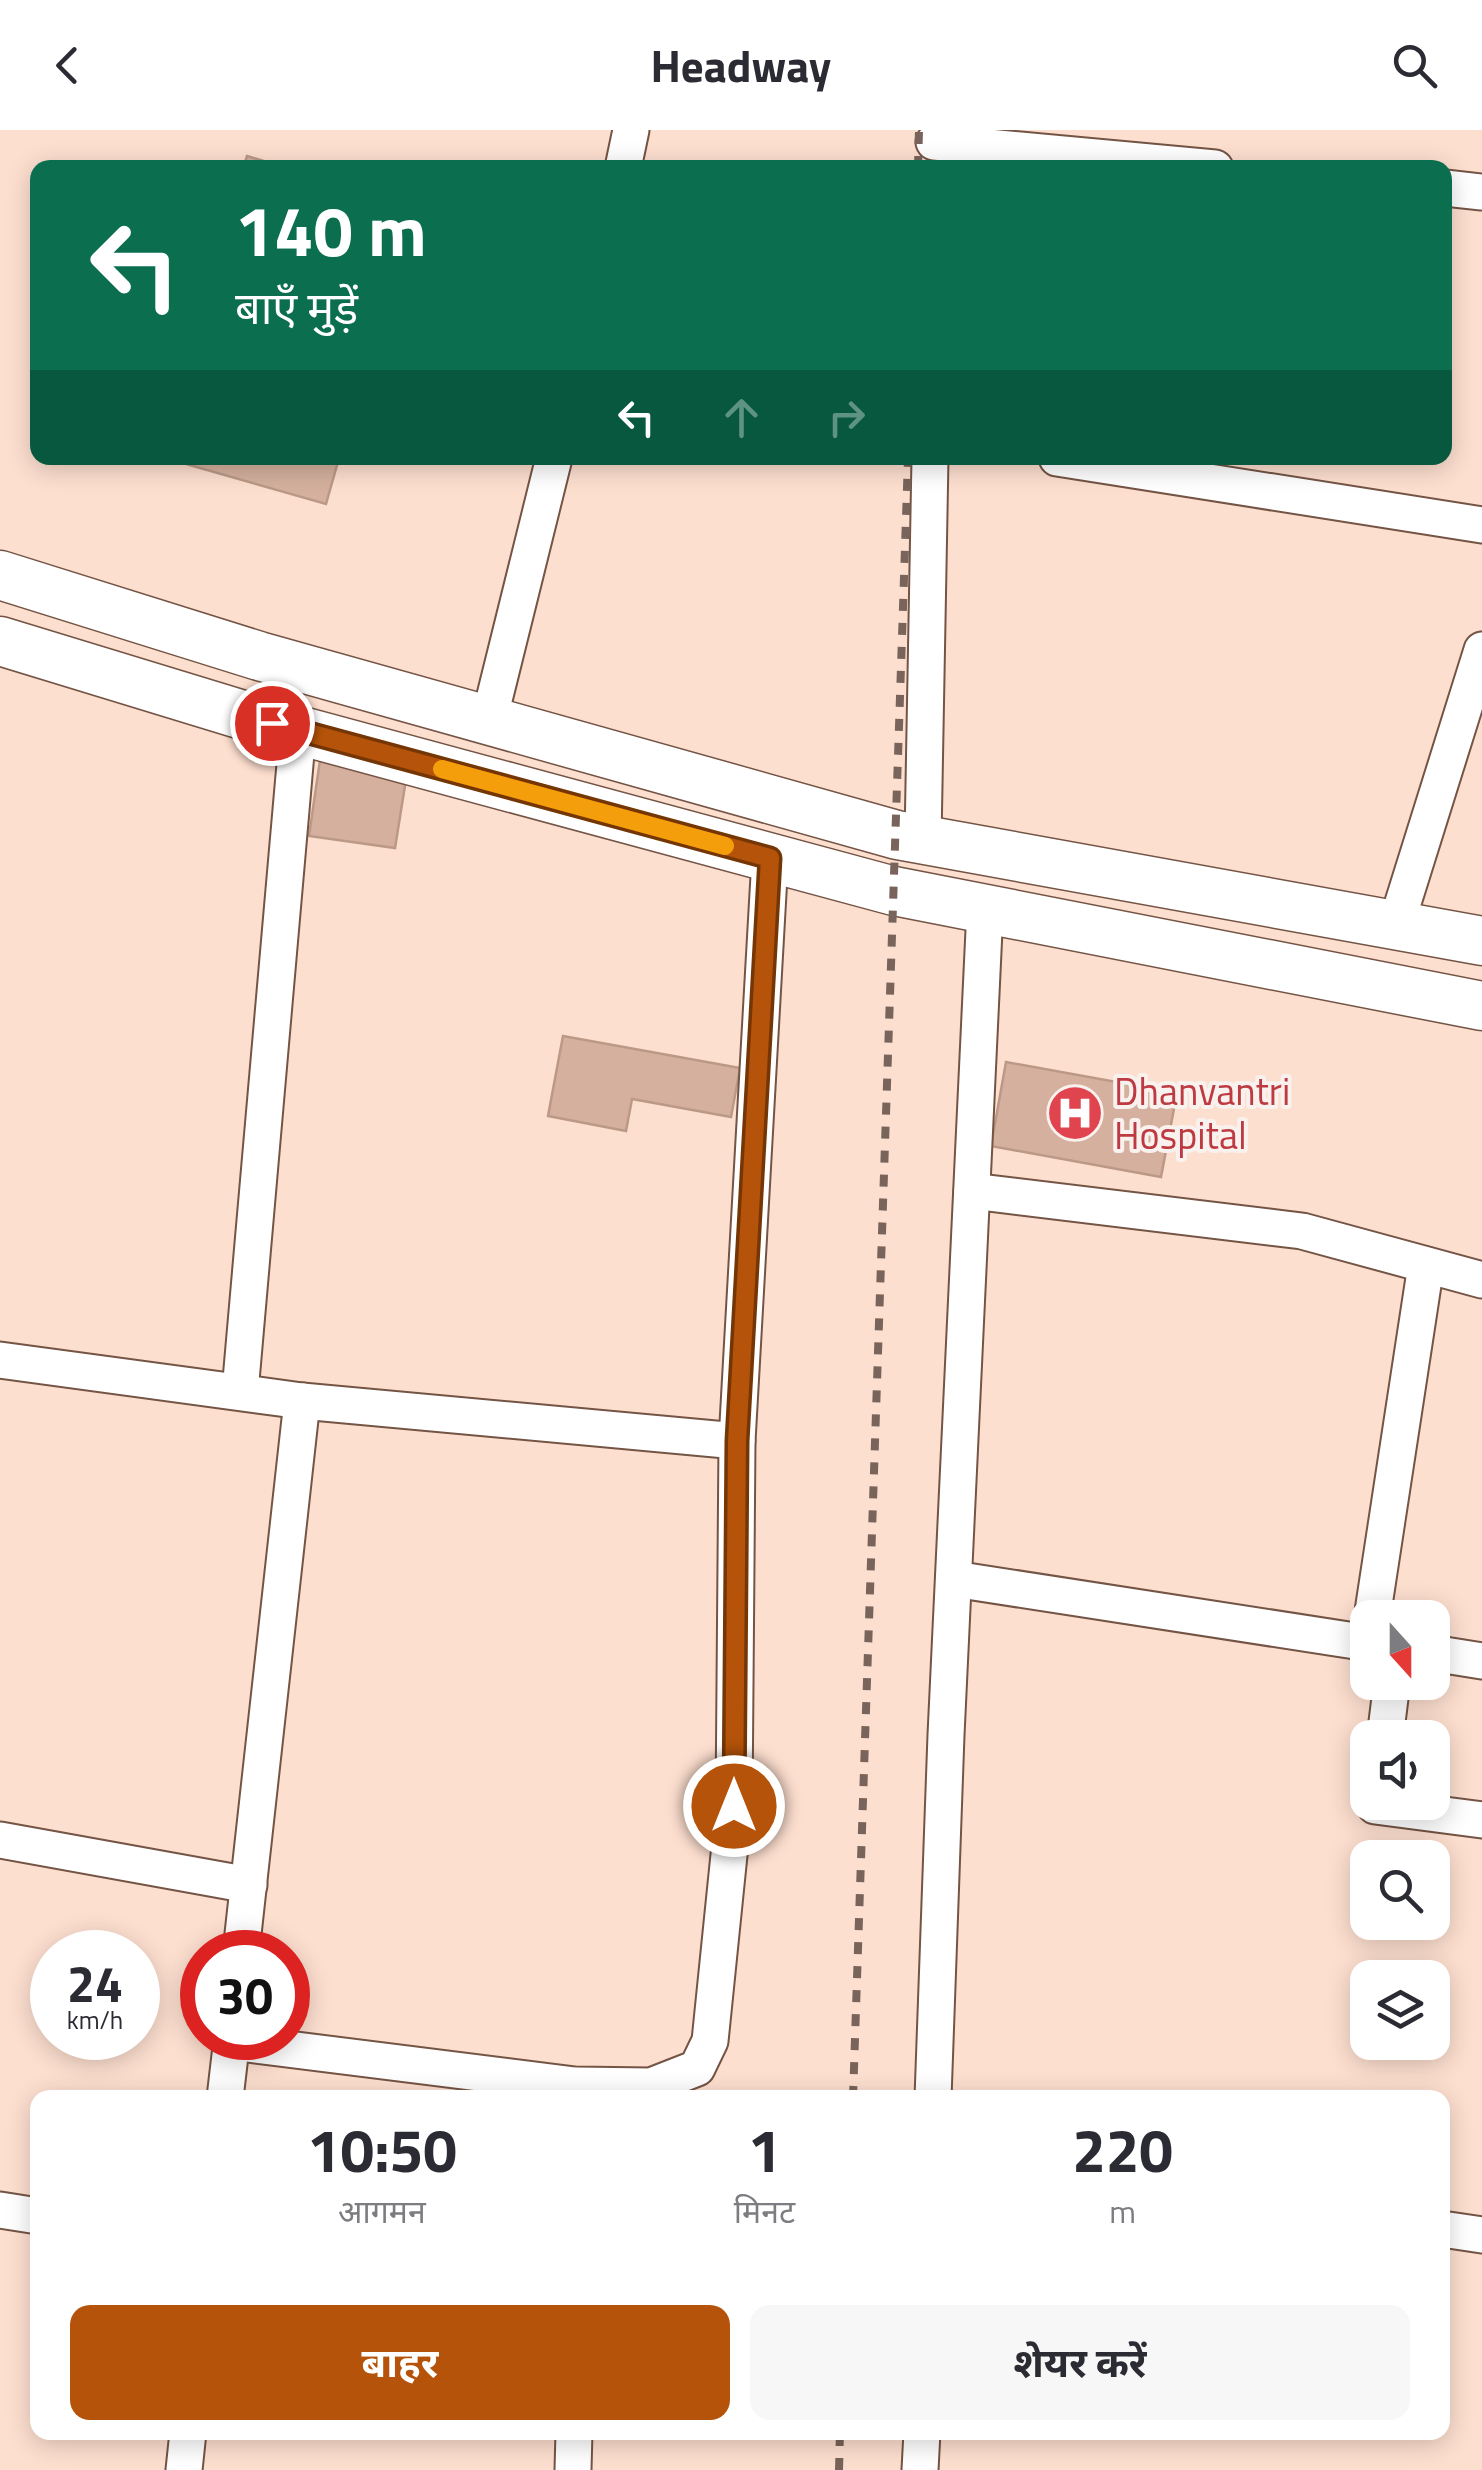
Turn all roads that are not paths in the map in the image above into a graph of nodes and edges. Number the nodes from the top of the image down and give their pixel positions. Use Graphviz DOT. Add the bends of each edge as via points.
graph roads {
  1 [pos="631,130"];
  2 [pos="934,147"];
  3 [pos="625,160"];
  4 [pos="1108,160"];
  5 [pos="1452,189"];
  6 [pos="1482,192"];
  7 [pos="552,465"];
  8 [pos="930,465"];
  9 [pos="1101,465"];
  10 [pos="1482,525"];
  11 [pos="0,575"];
  12 [pos="0,642"];
  13 [pos="1482,650"];
  14 [pos="490,720"];
  15 [pos="298,730"];
  16 [pos="923,839"];
  17 [pos="770,858"];
  18 [pos="985,909"];
  19 [pos="1396,925"];
  20 [pos="1482,941"];
  21 [pos="1482,1006"];
  22 [pos="972,1192"];
  23 [pos="1426,1265"];
  24 [pos="1482,1280"];
  25 [pos="0,1360"];
  26 [pos="240,1392"];
  27 [pos="302,1400"];
  28 [pos="737,1441"];
  29 [pos="954,1578"];
  30 [pos="1375,1600"];
  31 [pos="1350,1640"];
  32 [pos="1450,1656"];
  33 [pos="1482,1661"];
  34 [pos="1450,1816"];
  35 [pos="1482,1820"];
  36 [pos="0,1840"];
  37 [pos="249,1885"];
  38 [pos="244,1930"];
  39 [pos="310,2052"];
  40 [pos="230,2060"];
  41 [pos="227,2090"];
  42 [pos="568,2090"];
  43 [pos="590,2090"];
  44 [pos="933,2090"];
  45 [pos="0,2210"];
  46 [pos="30,2215"];
  47 [pos="1450,2230"];
  48 [pos="1482,2235"];
  49 [pos="187,2440"];
  50 [pos="574,2440"];
  51 [pos="922,2440"];
  52 [pos="184,2470"];
  53 [pos="573,2470"];
  54 [pos="920,2470"];
  1 -- 3 [label="street"];
  2 -- 4 [label="street"];
  5 -- 6 [label="street"];
  7 -- 14 [label="street"];
  8 -- 16 [label="street"];
  9 -- 10 [label="street"];
  11 -- 14 [label="main road"];
  12 -- 15 [label="main road"];
  13 -- 19 [label="street"];
  14 -- 16 [label="main road"];
  15 -- 17 [label="main road"];
  15 -- 26 [label="street"];
  16 -- 19 [label="main road"];
  17 -- 18 [label="main road"];
  17 -- 28 [label="street"];
  18 -- 21 [label="main road"];
  18 -- 22 [label="street"];
  19 -- 20 [label="main road"];
  22 -- 23 [label="street" via="1302,1231"];
  22 -- 29 [label="street"];
  23 -- 24 [label="street"];
  23 -- 30 [label="street"];
  25 -- 26 [label="street"];
  26 -- 27 [label="street"];
  27 -- 28 [label="street"];
  27 -- 37 [label="street"];
  28 -- 43 [label="street" via="734,1806 710,2041 698,2068 672,2081"];
  29 -- 31 [label="street"];
  29 -- 44 [label="street"];
  32 -- 33 [label="street"];
  34 -- 35 [label="street"];
  36 -- 37 [label="street"];
  37 -- 38 [label="street"];
  39 -- 42 [label="street"];
  40 -- 41 [label="street"];
  45 -- 46 [label="street"];
  47 -- 48 [label="street"];
  49 -- 52 [label="street"];
  50 -- 53 [label="street"];
  51 -- 54 [label="street"];
}
